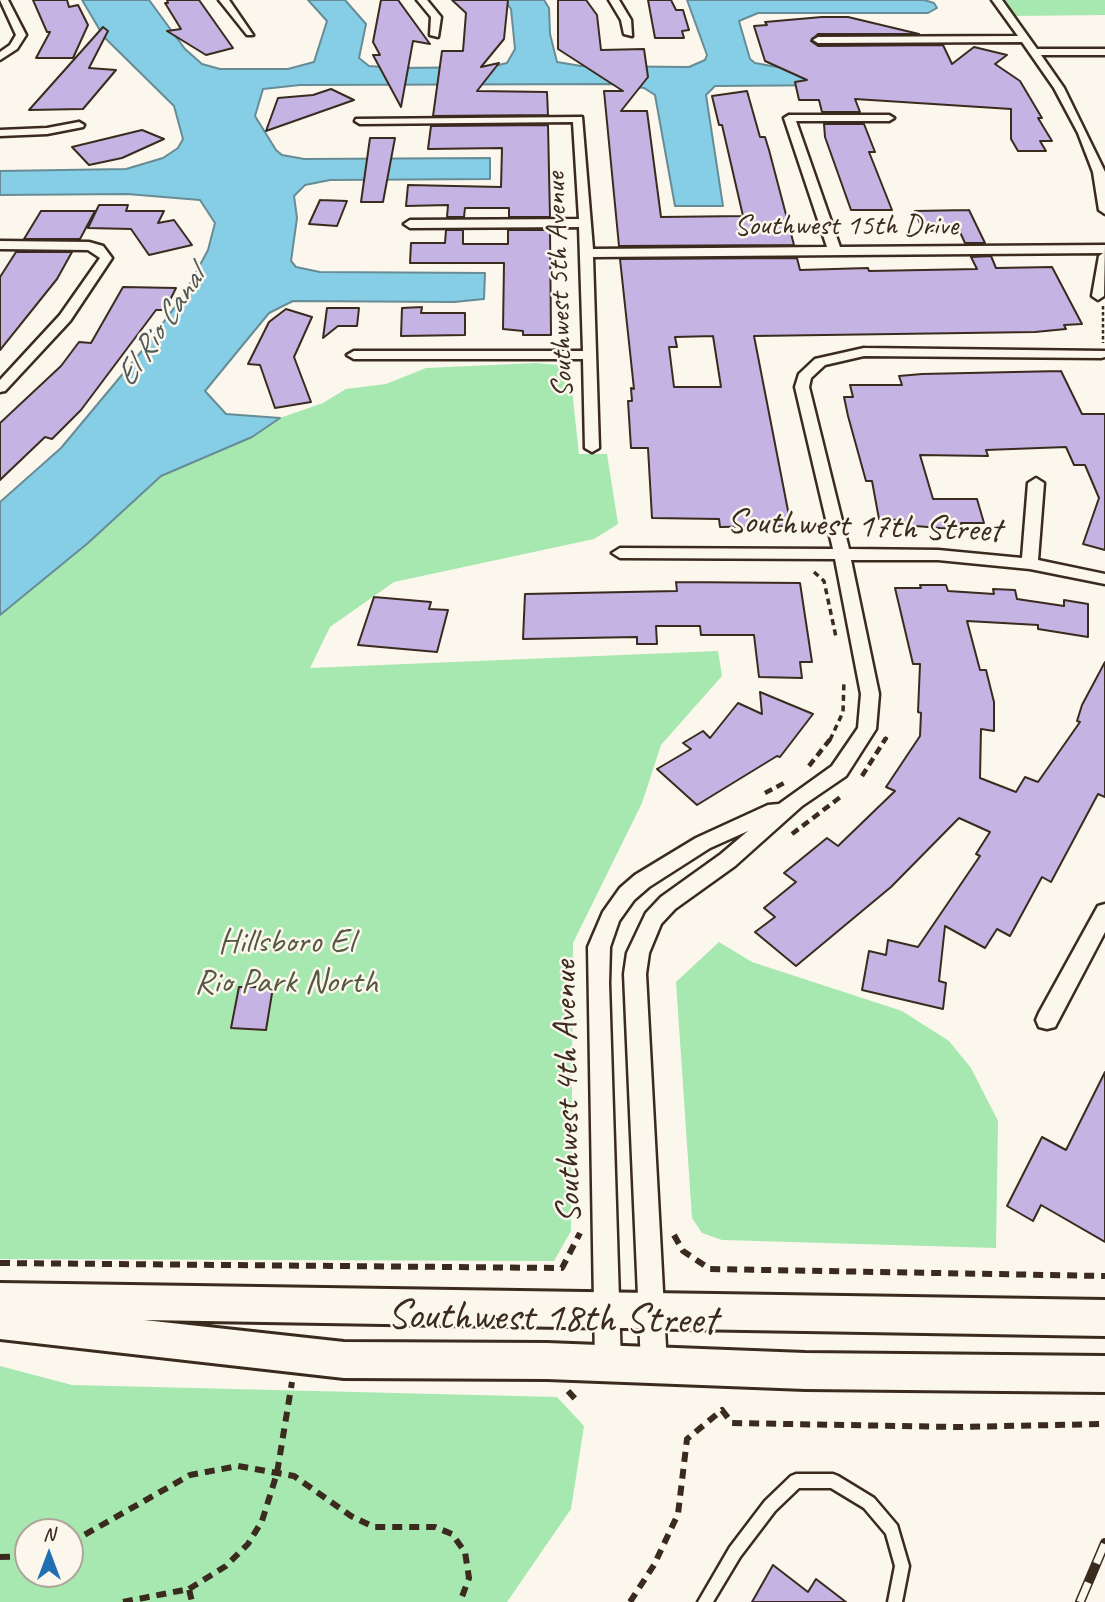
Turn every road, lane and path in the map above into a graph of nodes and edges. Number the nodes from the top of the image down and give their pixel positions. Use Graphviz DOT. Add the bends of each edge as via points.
graph roads {
  1 [pos="224,0"];
  2 [pos="422,0"];
  3 [pos="614,0"];
  4 [pos="997,0"];
  5 [pos="3,2"];
  6 [pos="250,33"];
  7 [pos="629,34"];
  8 [pos="435,35"];
  9 [pos="1023,39"];
  10 [pos="818,40"];
  11 [pos="1032,52"];
  12 [pos="1105,52"];
  13 [pos="2,57"];
  14 [pos="889,118"];
  15 [pos="360,121"];
  16 [pos="79,125"];
  17 [pos="0,133"];
  18 [pos="1105,210"];
  19 [pos="585,223"];
  20 [pos="410,224"];
  21 [pos="0,245"];
  22 [pos="1105,249"];
  23 [pos="587,253"];
  24 [pos="835,253"];
  25 [pos="1105,256"];
  26 [pos="1098,296"];
  27 [pos="1101,354"];
  28 [pos="354,355"];
  29 [pos="590,355"];
  30 [pos="0,388"];
  31 [pos="592,448"];
  32 [pos="1036,482"];
  33 [pos="620,554"];
  34 [pos="842,554"];
  35 [pos="1030,564"];
  36 [pos="1105,579"];
  37 [pos="890,729"];
  38 [pos="854,786"];
  39 [pos="846,792"];
  40 [pos="795,801"];
  41 [pos="787,837"];
  42 [pos="704,843"];
  43 [pos="728,860"];
  44 [pos="642,881"];
  45 [pos="668,903"];
  46 [pos="1105,912"];
  47 [pos="1047,1020"];
  48 [pos="673,1230"];
  49 [pos="0,1263"];
  50 [pos="562,1268"];
  51 [pos="1105,1276"];
  52 [pos="0,1300"];
  53 [pos="607,1310"];
  54 [pos="651,1310"];
  55 [pos="1105,1318"];
  56 [pos="0,1321"];
  57 [pos="297,1356"];
  58 [pos="608,1363"];
  59 [pos="654,1365"];
  60 [pos="1105,1374"];
  61 [pos="1105,1424"];
  62 [pos="276,1473"];
  63 [pos="84,1535"];
  64 [pos="189,1589"];
  65 [pos="123,1602"];
  66 [pos="192,1602"];
  67 [pos="460,1602"];
  68 [pos="630,1602"];
  69 [pos="705,1602"];
  70 [pos="895,1602"];
  1 -- 6 [label="street"];
  2 -- 8 [label="street" via="436,18"];
  3 -- 7 [label="street"];
  4 -- 9 [label="street"];
  5 -- 13 [label="street" via="21,35"];
  9 -- 10 [label="street"];
  9 -- 11 [label="street"];
  11 -- 12 [label="street"];
  11 -- 18 [label="street" via="1059,88 1083,133 1099,172"];
  14 -- 24 [label="street" via="789,118"];
  15 -- 19 [label="street, Southwest 5th Avenue" via="578,119"];
  16 -- 17 [label="street"];
  19 -- 20 [label="street"];
  19 -- 23 [label="street, Southwest 5th Avenue"];
  21 -- 30 [label="street" via="75,244 99,249 106,258 36,352"];
  22 -- 24 [label="street, Southwest 15th Drive"];
  23 -- 24 [label="street, Southwest 15th Drive"];
  23 -- 29 [label="street, Southwest 5th Avenue"];
  25 -- 26 [label="street"];
  26 -- 27 [label="path" via="1102,300"];
  27 -- 34 [label="street, Southwest 4th Avenue" via="864,352 816,365 804,377 802,387"];
  28 -- 29 [label="street"];
  29 -- 31 [label="street, Southwest 5th Avenue"];
  32 -- 35 [label="street"];
  33 -- 34 [label="street, Southwest 17th Street"];
  34 -- 35 [label="street, Southwest 17th Street" via="938,555"];
  34 -- 40 [label="street, Southwest 4th Avenue" via="870,694 867,729 839,771"];
  35 -- 36 [label="street, Southwest 17th Street"];
  37 -- 38 [label="path" via="871,766"];
  39 -- 41 [label="path"];
  40 -- 42 [label="street, Southwest 4th Avenue"];
  40 -- 43 [label="street, Southwest 4th Avenue"];
  42 -- 43 [label="street"];
  42 -- 44 [label="street, Southwest 4th Avenue"];
  43 -- 45 [label="street, Southwest 4th Avenue"];
  44 -- 45 [label="street"];
  44 -- 53 [label="street, Southwest 4th Avenue" via="626,894 610,918 599,947"];
  45 -- 54 [label="street, Southwest 4th Avenue" via="644,935 635,974"];
  46 -- 47 [label="street"];
  48 -- 51 [label="path" via="683,1251 710,1269"];
  49 -- 50 [label="path"];
  52 -- 53 [label="main road, Southwest 18th Street"];
  53 -- 54 [label="main road, Southwest 18th Street"];
  53 -- 58 [label="street, Southwest 4th Avenue"];
  54 -- 55 [label="main road, Southwest 18th Street"];
  54 -- 59 [label="street, Southwest 4th Avenue"];
  56 -- 57 [label="main road, Southwest 18th Street"];
  57 -- 58 [label="main road, Southwest 18th Street"];
  57 -- 62 [label="path"];
  58 -- 59 [label="main road, Southwest 18th Street"];
  59 -- 60 [label="main road, Southwest 18th Street"];
  61 -- 68 [label="path" via="732,1423 722,1410 687,1439 678,1514"];
  62 -- 63 [label="path" via="238,1466 190,1475"];
  62 -- 64 [label="path" via="262,1521 248,1544 226,1566"];
  62 -- 67 [label="path" via="295,1476 374,1527 435,1527 453,1534 465,1552 469,1578"];
  64 -- 65 [label="path"];
  64 -- 66 [label="path"];
  69 -- 70 [label="lane" via="742,1543 796,1481 833,1481 869,1503 892,1530 902,1566"];
}
